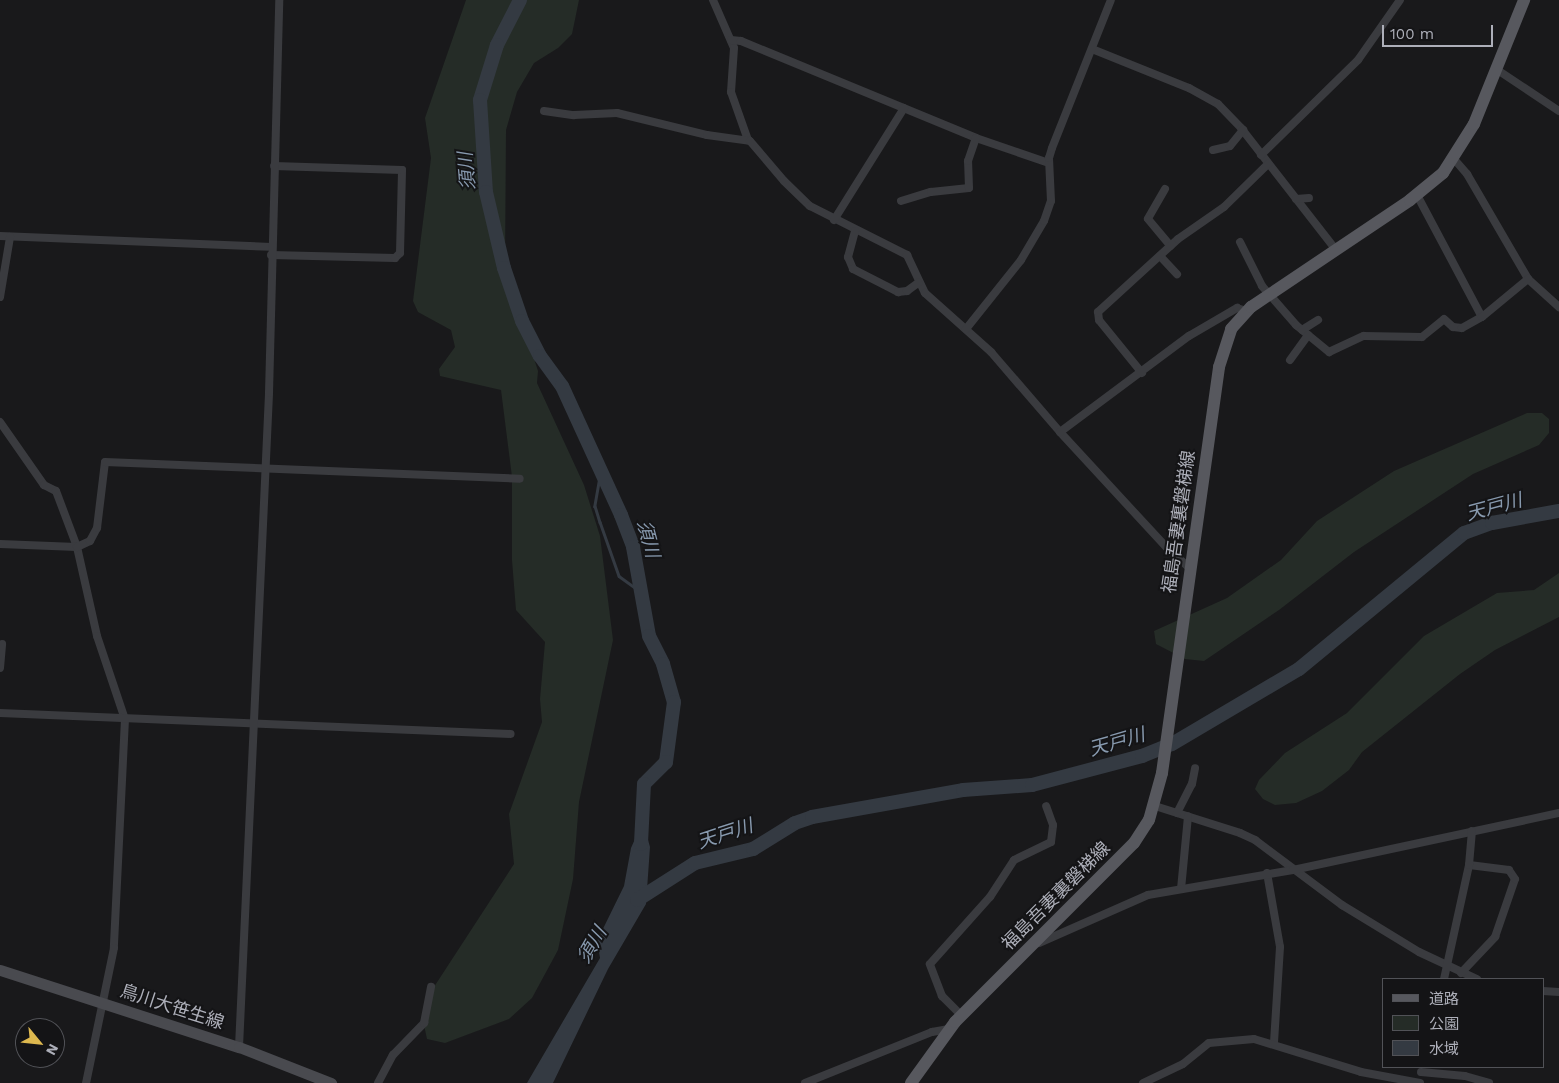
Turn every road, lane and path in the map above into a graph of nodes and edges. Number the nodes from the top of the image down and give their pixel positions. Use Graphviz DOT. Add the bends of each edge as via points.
graph roads {
  1 [pos="280,0"];
  2 [pos="713,0"];
  3 [pos="1112,0"];
  4 [pos="1400,0"];
  5 [pos="1524,0"];
  6 [pos="731,40"];
  7 [pos="1092,49"];
  8 [pos="1496,69"];
  9 [pos="904,108"];
  10 [pos="1559,110"];
  11 [pos="544,112"];
  12 [pos="1243,130"];
  13 [pos="976,138"];
  14 [pos="748,140"];
  15 [pos="1213,150"];
  16 [pos="1261,155"];
  17 [pos="1454,159"];
  18 [pos="1050,163"];
  19 [pos="1268,164"];
  20 [pos="274,166"];
  21 [pos="1165,189"];
  22 [pos="1417,195"];
  23 [pos="1310,198"];
  24 [pos="1296,199"];
  25 [pos="901,201"];
  26 [pos="834,220"];
  27 [pos="855,231"];
  28 [pos="0,236"];
  29 [pos="10,237"];
  30 [pos="1240,242"];
  31 [pos="1171,246"];
  32 [pos="1336,250"];
  33 [pos="271,251"];
  34 [pos="1160,256"];
  35 [pos="1177,274"];
  36 [pos="1528,279"];
  37 [pos="918,284"];
  38 [pos="1269,294"];
  39 [pos="0,297"];
  40 [pos="1559,306"];
  41 [pos="1246,311"];
  42 [pos="1482,316"];
  43 [pos="1318,320"];
  44 [pos="966,329"];
  45 [pos="1305,332"];
  46 [pos="1290,360"];
  47 [pos="1142,372"];
  48 [pos="0,422"];
  49 [pos="1060,432"];
  50 [pos="265,470"];
  51 [pos="520,479"];
  52 [pos="0,544"];
  53 [pos="77,547"];
  54 [pos="1190,568"];
  55 [pos="2,644"];
  56 [pos="0,668"];
  57 [pos="0,713"];
  58 [pos="125,719"];
  59 [pos="253,725"];
  60 [pos="511,734"];
  61 [pos="1195,768"];
  62 [pos="1046,806"];
  63 [pos="1155,806"];
  64 [pos="1177,813"];
  65 [pos="1559,813"];
  66 [pos="1188,816"];
  67 [pos="1472,831"];
  68 [pos="1469,865"];
  69 [pos="1293,870"];
  70 [pos="1267,873"];
  71 [pos="1182,890"];
  72 [pos="1032,943"];
  73 [pos="1447,966"];
  74 [pos="0,970"];
  75 [pos="1461,972"];
  76 [pos="1444,978"];
  77 [pos="1475,978"];
  78 [pos="431,987"];
  79 [pos="1544,991"];
  80 [pos="1559,992"];
  81 [pos="103,1003"];
  82 [pos="961,1015"];
  83 [pos="949,1029"];
  84 [pos="1274,1042"];
  85 [pos="240,1047"];
  86 [pos="1422,1069"];
  87 [pos="86,1083"];
  88 [pos="331,1083"];
  89 [pos="378,1083"];
  90 [pos="805,1083"];
  91 [pos="910,1083"];
  92 [pos="1143,1083"];
  93 [pos="1418,1083"];
  94 [pos="1489,1083"];
  1 -- 20 [label="street"];
  2 -- 6 [label="street"];
  3 -- 7 [label="street"];
  4 -- 16 [label="street" via="1358,60"];
  5 -- 8 [label="main road, 福島吾妻裏磐梯線"];
  6 -- 9 [label="street"];
  6 -- 14 [label="street" via="735,58 731,92"];
  7 -- 12 [label="street" via="1202,94 1218,104"];
  7 -- 18 [label="street" via="1052,148"];
  8 -- 10 [label="street"];
  8 -- 17 [label="main road, 福島吾妻裏磐梯線" via="1474,124"];
  9 -- 13 [label="street"];
  9 -- 26 [label="street"];
  11 -- 14 [label="street" via="574,115 617,113 707,135"];
  12 -- 15 [label="street" via="1230,146"];
  12 -- 16 [label="street"];
  13 -- 18 [label="street"];
  13 -- 25 [label="street" via="968,161 969,188 931,192"];
  14 -- 26 [label="street" via="803,200"];
  16 -- 19 [label="street"];
  17 -- 22 [label="main road, 福島吾妻裏磐梯線"];
  17 -- 36 [label="street" via="1467,174"];
  18 -- 44 [label="street" via="1051,200 1044,222 1021,260"];
  19 -- 24 [label="street"];
  19 -- 31 [label="street" via="1224,207"];
  20 -- 33 [label="street"];
  20 -- 33 [label="street" via="402,170 400,253 395,258"];
  21 -- 31 [label="street" via="1148,219"];
  22 -- 32 [label="main road, 福島吾妻裏磐梯線"];
  22 -- 42 [label="street"];
  23 -- 24 [label="street"];
  24 -- 32 [label="street"];
  26 -- 27 [label="street"];
  27 -- 37 [label="street" via="906,255"];
  27 -- 37 [label="street" via="848,257 853,269 900,293"];
  28 -- 29 [label="street"];
  29 -- 33 [label="street"];
  29 -- 39 [label="street"];
  30 -- 38 [label="street"];
  31 -- 34 [label="street"];
  32 -- 38 [label="main road, 福島吾妻裏磐梯線"];
  33 -- 50 [label="street"];
  34 -- 35 [label="street"];
  34 -- 47 [label="street" via="1096,316"];
  36 -- 40 [label="street"];
  36 -- 42 [label="street"];
  37 -- 44 [label="street"];
  38 -- 41 [label="main road, 福島吾妻裏磐梯線"];
  38 -- 45 [label="street"];
  41 -- 47 [label="street" via="1237,308 1189,336"];
  41 -- 54 [label="main road, 福島吾妻裏磐梯線" via="1231,329 1220,360"];
  42 -- 45 [label="street" via="1459,329 1444,319 1422,337 1364,336 1329,352"];
  43 -- 45 [label="street"];
  44 -- 49 [label="street" via="996,357"];
  45 -- 46 [label="street"];
  47 -- 49 [label="street"];
  48 -- 53 [label="street" via="40,480 56,491"];
  49 -- 54 [label="street" via="1169,550"];
  50 -- 51 [label="street"];
  50 -- 53 [label="street" via="105,462 97,528 90,541"];
  50 -- 59 [label="street"];
  52 -- 53 [label="street"];
  53 -- 58 [label="street" via="96,636"];
  54 -- 63 [label="main road, 福島吾妻裏磐梯線"];
  55 -- 56 [label="street"];
  57 -- 58 [label="street"];
  58 -- 59 [label="street"];
  58 -- 81 [label="street" via="114,948"];
  59 -- 60 [label="street"];
  59 -- 85 [label="street"];
  61 -- 64 [label="street" via="1192,784"];
  62 -- 82 [label="street" via="1053,825 1051,842 1017,857 990,897 930,964 942,996"];
  63 -- 64 [label="street"];
  63 -- 72 [label="main road, 福島吾妻裏磐梯線" via="1134,843"];
  64 -- 66 [label="street"];
  65 -- 67 [label="street"];
  66 -- 69 [label="street" via="1240,833 1274,853"];
  66 -- 71 [label="street"];
  67 -- 68 [label="street"];
  67 -- 69 [label="street"];
  68 -- 73 [label="street"];
  68 -- 75 [label="street" via="1507,869 1515,879 1493,940"];
  69 -- 70 [label="street"];
  69 -- 73 [label="street" via="1329,897"];
  70 -- 71 [label="street"];
  70 -- 84 [label="street" via="1280,947"];
  71 -- 72 [label="street" via="1133,899"];
  72 -- 82 [label="main road, 福島吾妻裏磐梯線"];
  73 -- 75 [label="street"];
  73 -- 76 [label="street"];
  74 -- 81 [label="street, 鳥川大笹生線"];
  75 -- 77 [label="street"];
  78 -- 89 [label="street" via="424,1023 393,1055"];
  79 -- 80 [label="street"];
  81 -- 85 [label="street, 鳥川大笹生線"];
  81 -- 87 [label="street"];
  82 -- 83 [label="main road, 福島吾妻裏磐梯線"];
  83 -- 90 [label="street" via="932,1032"];
  83 -- 91 [label="main road, 福島吾妻裏磐梯線"];
  84 -- 92 [label="street" via="1254,1039 1212,1042 1178,1067"];
  84 -- 93 [label="street" via="1361,1072"];
  85 -- 88 [label="street, 鳥川大笹生線"];
  86 -- 93 [label="street"];
  86 -- 94 [label="street"];
}
